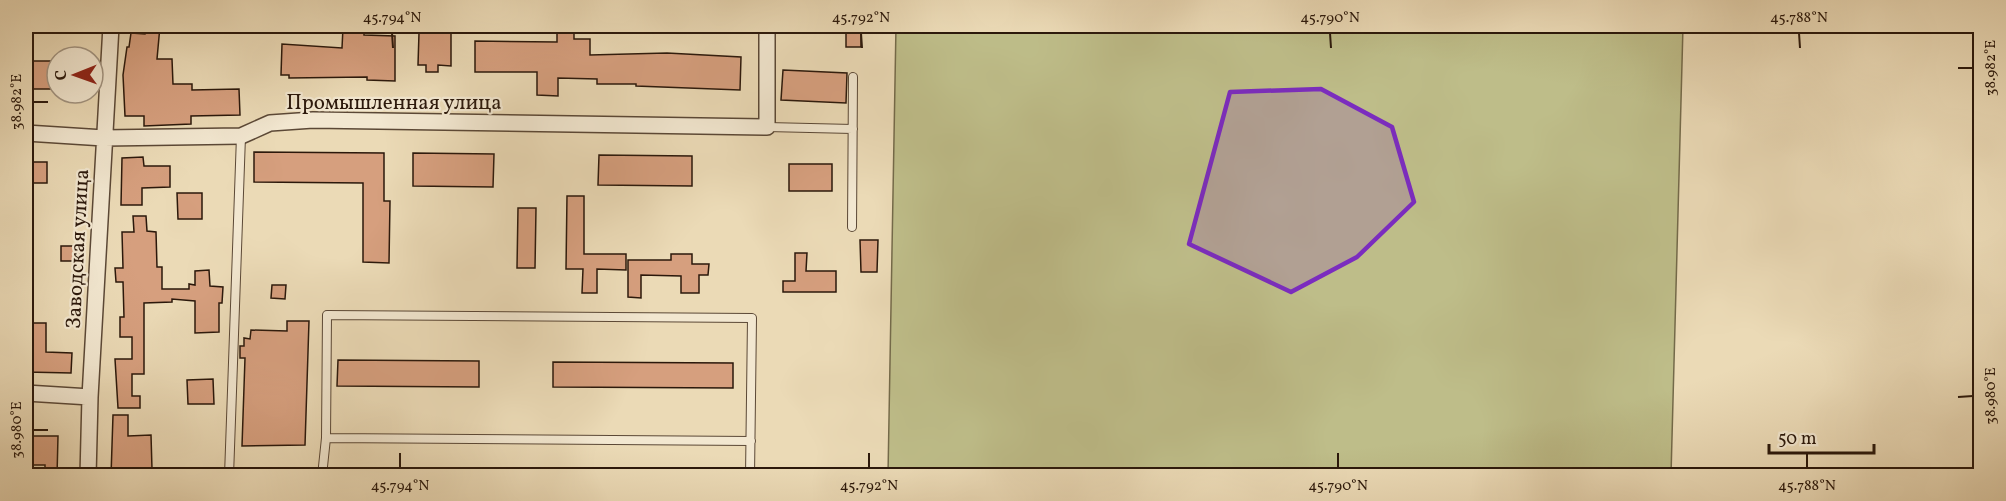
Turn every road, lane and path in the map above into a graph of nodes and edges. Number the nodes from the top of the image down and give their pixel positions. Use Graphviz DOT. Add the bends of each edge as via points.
graph roads {
  1 [pos="111,26"];
  2 [pos="767,26"];
  3 [pos="853,77"];
  4 [pos="767,127"];
  5 [pos="853,129"];
  6 [pos="26,133"];
  7 [pos="241,136"];
  8 [pos="104,138"];
  9 [pos="852,227"];
  10 [pos="26,393"];
  11 [pos="90,397"];
  12 [pos="326,438"];
  13 [pos="751,441"];
  14 [pos="88,476"];
  15 [pos="229,476"];
  16 [pos="322,476"];
  17 [pos="750,476"];
  1 -- 8 [label="street, Заводская улица"];
  2 -- 4 [label="street"];
  3 -- 5 [label="lane"];
  4 -- 5 [label="lane"];
  4 -- 7 [label="street, Промышленная улица" via="313,120 270,123"];
  5 -- 9 [label="lane"];
  6 -- 8 [label="street, Промышленная улица"];
  7 -- 8 [label="street, Промышленная улица"];
  7 -- 15 [label="lane"];
  8 -- 11 [label="street, Заводская улица"];
  10 -- 11 [label="street"];
  11 -- 14 [label="street, Заводская улица"];
  12 -- 13 [label="lane"];
  12 -- 13 [label="lane" via="327,315 752,318"];
  12 -- 16 [label="lane"];
  13 -- 17 [label="lane"];
}
